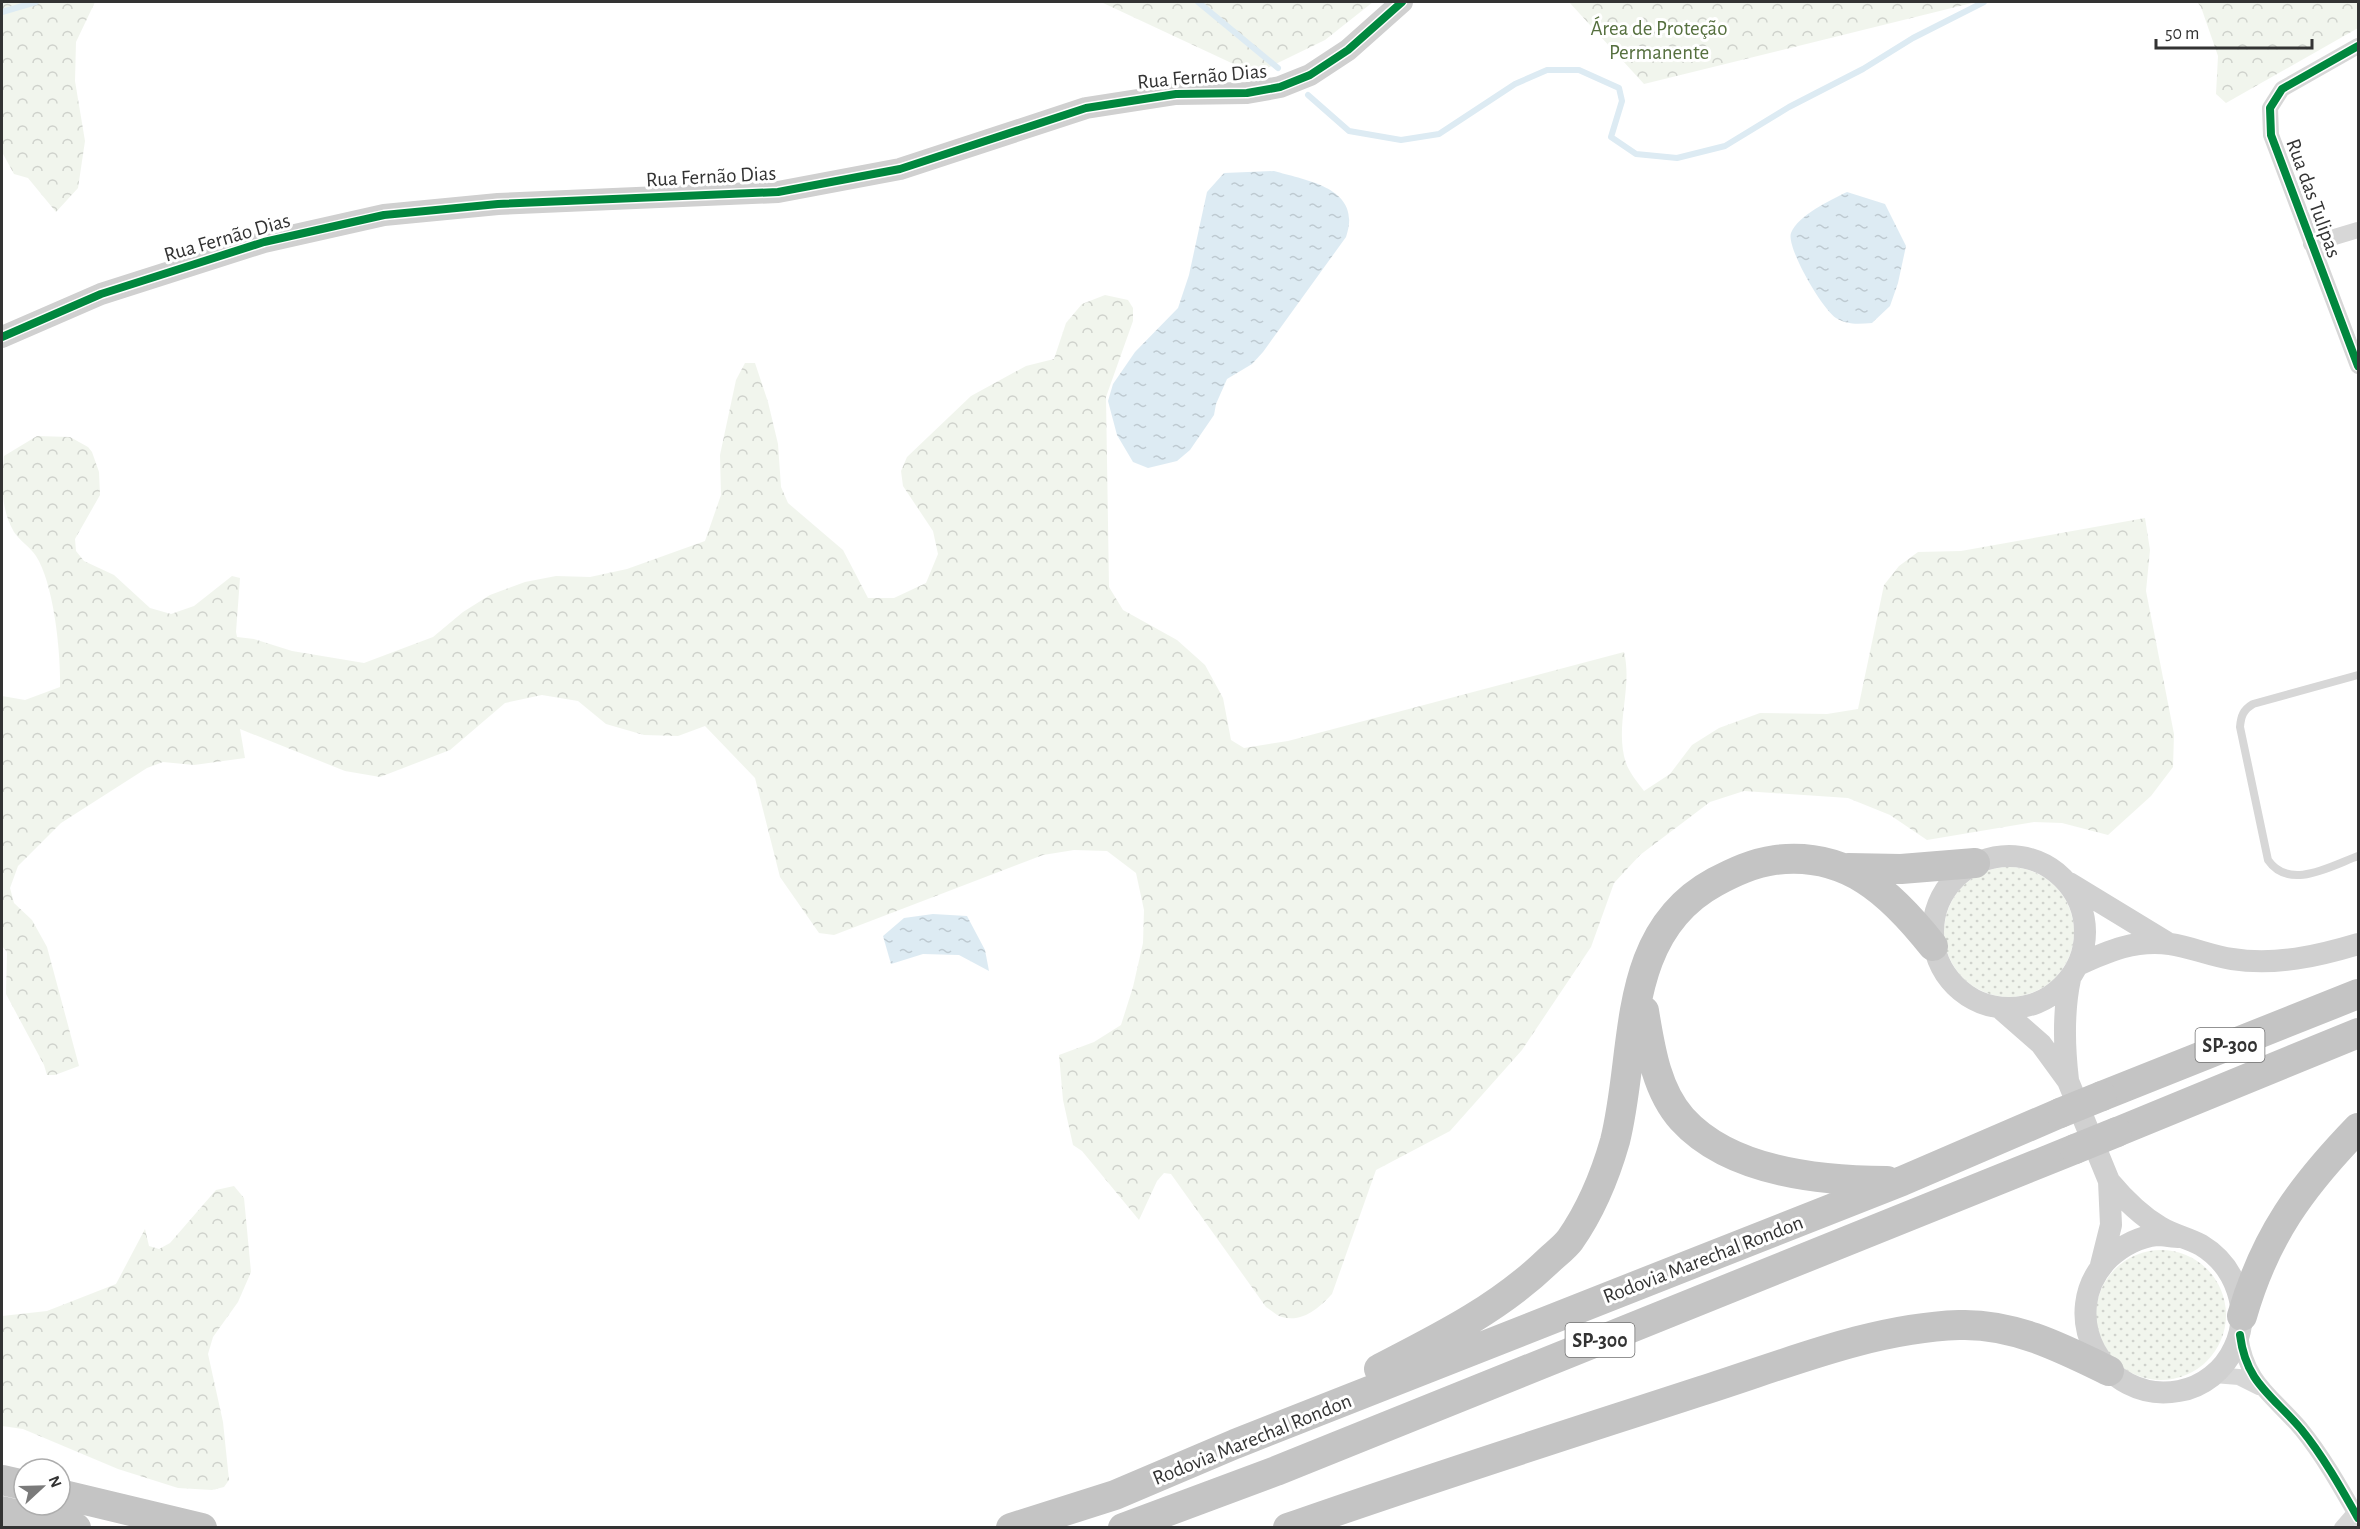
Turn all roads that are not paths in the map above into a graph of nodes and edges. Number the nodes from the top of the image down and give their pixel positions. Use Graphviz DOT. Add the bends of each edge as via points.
graph roads {
  1 [pos="1402,2"];
  2 [pos="2358,46"];
  3 [pos="2358,230"];
  4 [pos="2311,244"];
  5 [pos="2,337"];
  6 [pos="2358,366"];
  7 [pos="2358,675"];
  8 [pos="2358,856"];
  9 [pos="1975,863"];
  10 [pos="1845,868"];
  11 [pos="2066,882"];
  12 [pos="2170,944"];
  13 [pos="2358,944"];
  14 [pos="1934,946"];
  15 [pos="2074,972"];
  16 [pos="1640,985"];
  17 [pos="2358,994"];
  18 [pos="2001,1009"];
  19 [pos="2358,1033"];
  20 [pos="2068,1081"];
  21 [pos="2358,1128"];
  22 [pos="1902,1180"];
  23 [pos="2109,1181"];
  24 [pos="2180,1237"];
  25 [pos="2101,1266"];
  26 [pos="2241,1326"];
  27 [pos="2109,1371"];
  28 [pos="2214,1375"];
  29 [pos="2259,1387"];
  30 [pos="1235,1444"];
  31 [pos="72,1497"];
  32 [pos="2,1511"];
  33 [pos="2357,1516"];
  34 [pos="76,1527"];
  35 [pos="202,1527"];
  36 [pos="1011,1527"];
  37 [pos="1123,1527"];
  38 [pos="1287,1527"];
  39 [pos="2342,1527"];
  1 -- 5 [label="main road, Rua Fernão Dias" via="1348,50 1310,75 1280,87 1246,93 1176,94 1086,108 900,169 778,192 498,204 384,215 264,242 101,294"];
  2 -- 4 [label="street, Rua das Tulipas" via="2282,88 2270,108 2271,135"];
  3 -- 4 [label="street"];
  4 -- 6 [label="street, Rua das Tulipas"];
  7 -- 8 [label="lane" via="2253,704 2241,716 2240,727 2268,860 2275,870 2291,876 2308,874"];
  9 -- 10 [label="highway" via="1901,869"];
  9 -- 11 [label="main road" via="1999,856 2024,857 2047,866"];
  9 -- 14 [label="main road" via="1954,877 1940,897 1933,921"];
  10 -- 14 [label="highway" via="1878,888"];
  10 -- 16 [label="highway" via="1795,858 1763,862 1706,887 1667,923 1653,946"];
  11 -- 12 [label="main road"];
  11 -- 15 [label="main road" via="2078,900 2085,922 2085,944"];
  12 -- 13 [label="main road" via="2233,959 2278,961 2321,955"];
  12 -- 15 [label="main road" via="2123,946"];
  14 -- 18 [label="main road" via="1939,964 1964,995"];
  15 -- 18 [label="main road" via="2056,993 2039,1003"];
  15 -- 20 [label="main road" via="2066,1002"];
  16 -- 22 [label="highway" via="1653,1065 1681,1118 1702,1137 1738,1157 1820,1179"];
  16 -- 30 [label="highway" via="1615,1140 1601,1187 1569,1240 1527,1280 1477,1317"];
  17 -- 22 [label="highway, Rodovia Marechal Rondon / SP-300, bridge"];
  18 -- 20 [label="main road" via="2041,1044"];
  19 -- 37 [label="highway, Rodovia Marechal Rondon / SP-300, bridge" via="1276,1471"];
  20 -- 23 [label="main road"];
  21 -- 26 [label="highway" via="2326,1161 2275,1231 2252,1283"];
  22 -- 30 [label="highway, Rodovia Marechal Rondon / SP-300"];
  23 -- 24 [label="main road" via="2141,1214"];
  23 -- 25 [label="main road" via="2110,1225"];
  24 -- 25 [label="main road" via="2158,1235 2136,1240 2116,1251"];
  24 -- 26 [label="main road" via="2200,1244 2218,1257 2231,1274 2240,1295"];
  25 -- 27 [label="main road" via="2090,1286 2085,1309 2095,1353"];
  26 -- 28 [label="main road" via="2229,1356"];
  26 -- 29 [label="street" via="2245,1359"];
  27 -- 28 [label="main road" via="2142,1390 2161,1393 2198,1385"];
  27 -- 38 [label="highway" via="2057,1346 1986,1326 1897,1332 1551,1439"];
  28 -- 29 [label="street" via="2239,1377"];
  29 -- 33 [label="street" via="2302,1430"];
  30 -- 36 [label="highway, Rodovia Marechal Rondon / SP-300" via="1115,1495"];
  31 -- 35 [label="highway"];
  32 -- 34 [label="highway"];
  33 -- 39 [label="street"];
}
